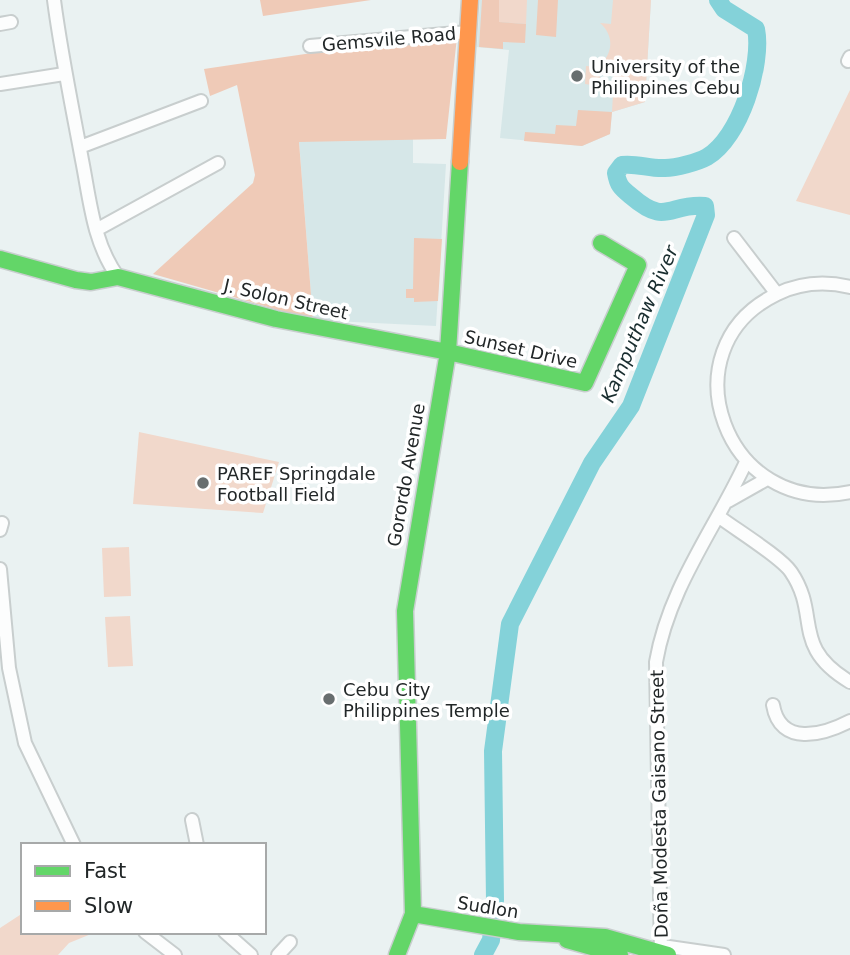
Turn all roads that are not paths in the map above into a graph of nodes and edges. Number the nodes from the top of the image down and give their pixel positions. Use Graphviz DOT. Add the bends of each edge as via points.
graph roads {
  1 [pos="54,0"];
  2 [pos="470,0"];
  3 [pos="468,32"];
  4 [pos="310,46"];
  5 [pos="64,74"];
  6 [pos="0,84"];
  7 [pos="201,102"];
  8 [pos="79,147"];
  9 [pos="218,163"];
  10 [pos="96,230"];
  11 [pos="734,238"];
  12 [pos="601,243"];
  13 [pos="0,259"];
  14 [pos="118,277"];
  15 [pos="850,287"];
  16 [pos="777,294"];
  17 [pos="447,352"];
  18 [pos="746,462"];
  19 [pos="767,479"];
  20 [pos="850,492"];
  21 [pos="728,501"];
  22 [pos="718,516"];
  23 [pos="0,569"];
  24 [pos="850,682"];
  25 [pos="773,705"];
  26 [pos="850,721"];
  27 [pos="192,820"];
  28 [pos="73,843"];
  29 [pos="197,843"];
  30 [pos="413,914"];
  31 [pos="148,934"];
  32 [pos="227,934"];
  33 [pos="558,935"];
  34 [pos="290,942"];
  35 [pos="663,952"];
  36 [pos="176,955"];
  37 [pos="251,955"];
  38 [pos="278,955"];
  39 [pos="397,955"];
  40 [pos="620,955"];
  41 [pos="724,955"];
  1 -- 5 [label="street"];
  2 -- 3 [label="street, Gorordo Avenue"];
  3 -- 4 [label="street, Gemsvile Road"];
  3 -- 17 [label="street, Gorordo Avenue"];
  5 -- 6 [label="street"];
  5 -- 8 [label="street"];
  7 -- 8 [label="street"];
  8 -- 10 [label="street"];
  9 -- 10 [label="street"];
  10 -- 14 [label="street" via="105,258"];
  11 -- 16 [label="street"];
  12 -- 17 [label="street, Sunset Drive" via="638,265 585,383"];
  13 -- 14 [label="street, J. Solon Street" via="76,280"];
  14 -- 17 [label="street, J. Solon Street" via="276,319"];
  15 -- 16 [label="street" via="808,284"];
  16 -- 18 [label="street" via="742,321 720,367 721,418"];
  17 -- 30 [label="street, Gorordo Avenue" via="405,611"];
  18 -- 19 [label="street"];
  18 -- 21 [label="street, Doña Modesta Gaisano Street"];
  19 -- 20 [label="street" via="803,493"];
  19 -- 21 [label="street, Doña Modesta Gaisano Street"];
  21 -- 22 [label="street, Doña Modesta Gaisano Street"];
  22 -- 24 [label="street" via="790,570 813,649 831,671"];
  22 -- 35 [label="street, Doña Modesta Gaisano Street" via="673,601 656,662"];
  23 -- 28 [label="street" via="9,668 25,743"];
  25 -- 26 [label="street" via="780,724 805,734 821,734"];
  27 -- 29 [label="street"];
  30 -- 33 [label="street, Sudlon"];
  30 -- 39 [label="street, Gorordo Avenue"];
  31 -- 36 [label="street"];
  32 -- 37 [label="street"];
  33 -- 35 [label="street, Sudlon" via="605,937"];
  33 -- 40 [label="street, Sudlon" via="575,945"];
  34 -- 38 [label="street"];
  35 -- 41 [label="street"];
}
